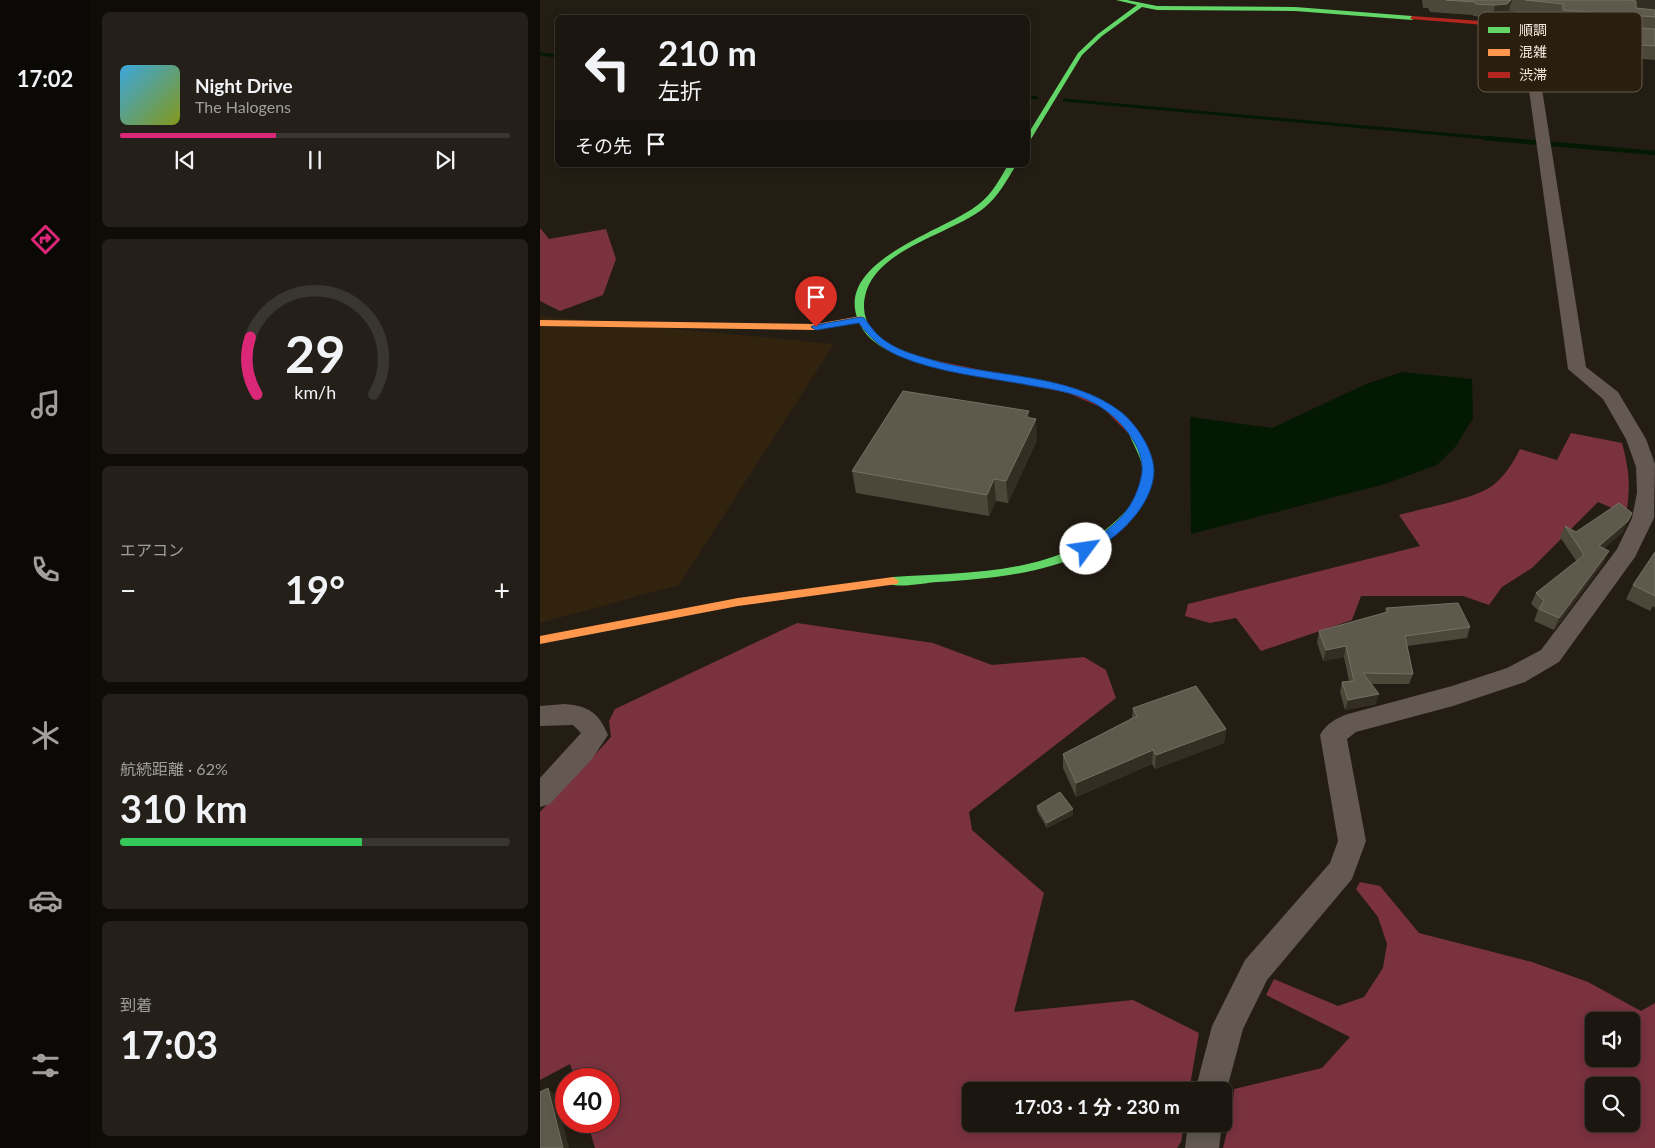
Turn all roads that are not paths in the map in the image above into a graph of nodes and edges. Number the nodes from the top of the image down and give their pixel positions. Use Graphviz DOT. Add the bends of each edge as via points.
graph roads {
  1 [pos="1119,0"];
  2 [pos="1141,6"];
  3 [pos="1478,23"];
  4 [pos="1642,35"];
  5 [pos="1655,36"];
  6 [pos="1536,92"];
  7 [pos="1030,136"];
  8 [pos="1011,167"];
  9 [pos="861,320"];
  10 [pos="540,323"];
  11 [pos="540,640"];
  12 [pos="540,716"];
  13 [pos="540,796"];
  14 [pos="1213,1082"];
  15 [pos="1205,1132"];
  16 [pos="1202,1148"];
  1 -- 2 [label="street"];
  2 -- 3 [label="street" via="1305,10"];
  2 -- 7 [label="street" via="1100,35 1080,54"];
  4 -- 5 [label="street"];
  6 -- 14 [label="street" via="1577,369 1611,396 1636,440 1646,467 1647,493 1643,518 1627,552 1550,656 1516,675 1453,696 1348,724 1333,735 1352,841 1342,870 1256,970 1228,1026"];
  8 -- 9 [label="street" via="997,189 978,209 897,252 873,271 860,293 858,307"];
  9 -- 10 [label="street" via="816,327"];
  9 -- 11 [label="street" via="884,345 903,354 947,368 1064,388 1096,400 1118,415 1135,433 1148,470 1143,492 1130,514 1113,533 1086,549 1044,563 720,604"];
  12 -- 13 [label="street" via="571,714 584,718 593,726 595,735"];
  15 -- 16 [label="street"];
}
